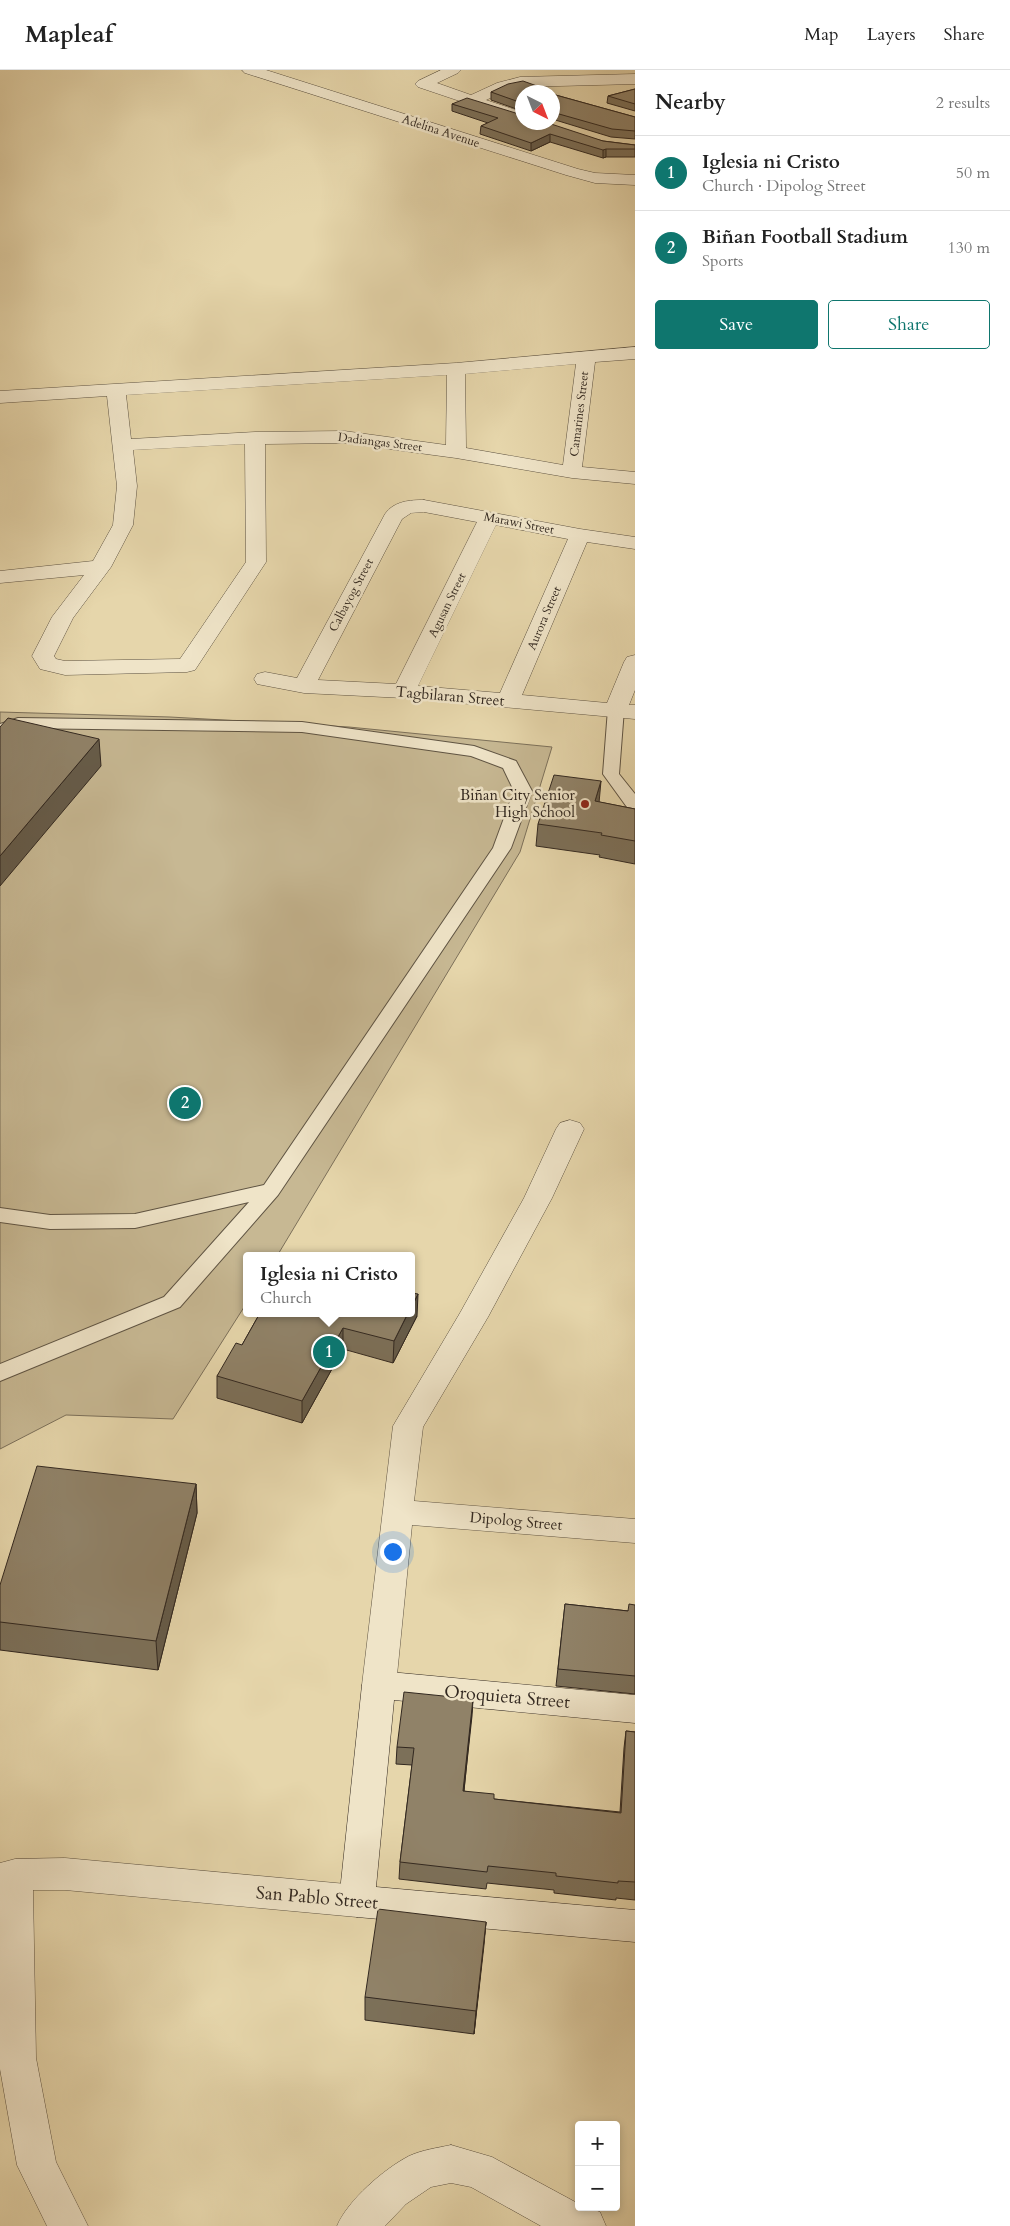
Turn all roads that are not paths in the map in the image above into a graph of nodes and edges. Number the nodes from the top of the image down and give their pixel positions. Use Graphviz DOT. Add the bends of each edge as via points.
graph roads {
  1 [pos="250,70"];
  2 [pos="453,70"];
  3 [pos="635,80"];
  4 [pos="520,82"];
  5 [pos="528,85"];
  6 [pos="471,101"];
  7 [pos="515,115"];
  8 [pos="635,180"];
  9 [pos="635,353"];
  10 [pos="586,357"];
  11 [pos="456,369"];
  12 [pos="116,389"];
  13 [pos="0,397"];
  14 [pos="255,438"];
  15 [pos="122,445"];
  16 [pos="456,452"];
  17 [pos="572,472"];
  18 [pos="635,478"];
  19 [pos="403,507"];
  20 [pos="489,518"];
  21 [pos="580,535"];
  22 [pos="635,543"];
  23 [pos="100,567"];
  24 [pos="0,577"];
  25 [pos="635,662"];
  26 [pos="265,679"];
  27 [pos="304,686"];
  28 [pos="404,691"];
  29 [pos="508,701"];
  30 [pos="626,711"];
  31 [pos="0,729"];
  32 [pos="635,806"];
  33 [pos="570,1129"];
  34 [pos="271,1190"];
  35 [pos="0,1215"];
  36 [pos="0,1373"];
  37 [pos="397,1512"];
  38 [pos="635,1531"];
  39 [pos="379,1685"];
  40 [pos="635,1709"];
  41 [pos="8,1877"];
  42 [pos="357,1902"];
  43 [pos="635,1926"];
  44 [pos="68,2226"];
  45 [pos="357,2226"];
  46 [pos="586,2226"];
  1 -- 8 [label="street, Adelina Avenue" via="572,172 595,178"];
  2 -- 6 [label="street" via="423,84"];
  3 -- 4 [label="street"];
  4 -- 5 [label="street"];
  4 -- 6 [label="street" via="502,86"];
  6 -- 7 [label="street"];
  9 -- 10 [label="street"];
  10 -- 11 [label="street"];
  10 -- 17 [label="street, Camarines Street"];
  11 -- 12 [label="street"];
  11 -- 16 [label="street"];
  12 -- 13 [label="street"];
  12 -- 15 [label="street"];
  14 -- 15 [label="street, Dadiangas Street"];
  14 -- 16 [label="street, Dadiangas Street" via="344,437"];
  14 -- 23 [label="street" via="256,562 187,665 65,668 48,664 43,656 63,617"];
  15 -- 23 [label="street" via="127,486 123,524"];
  16 -- 17 [label="street, Dadiangas Street"];
  17 -- 18 [label="street, Dadiangas Street"];
  19 -- 20 [label="street, Marawi Street" via="424,506"];
  19 -- 27 [label="street, Calbayog Street" via="395,512"];
  20 -- 21 [label="street, Marawi Street"];
  20 -- 28 [label="street, Agusan Street"];
  21 -- 22 [label="street, Marawi Street"];
  21 -- 29 [label="street, Aurora Street"];
  23 -- 24 [label="street"];
  25 -- 30 [label="street"];
  26 -- 27 [label="street, Tagbilaran Street"];
  27 -- 28 [label="street, Tagbilaran Street"];
  28 -- 29 [label="street, Tagbilaran Street"];
  29 -- 30 [label="street, Tagbilaran Street"];
  30 -- 32 [label="lane" via="611,774"];
  31 -- 34 [label="lane" via="18,723 302,727 474,751 510,765 524,792 502,848"];
  33 -- 37 [label="street" via="538,1198 408,1426"];
  34 -- 35 [label="lane" via="135,1221 50,1222"];
  34 -- 36 [label="lane" via="172,1302"];
  37 -- 38 [label="street, Dipolog Street"];
  37 -- 39 [label="street"];
  39 -- 40 [label="street, Oroquieta Street"];
  39 -- 42 [label="street"];
  41 -- 42 [label="street, San Pablo Street" via="65,1874"];
  41 -- 44 [label="street" via="17,2058 37,2165"];
  42 -- 43 [label="street, San Pablo Street"];
  45 -- 46 [label="street" via="392,2191 422,2170 451,2164 478,2170 570,2221"];
}
